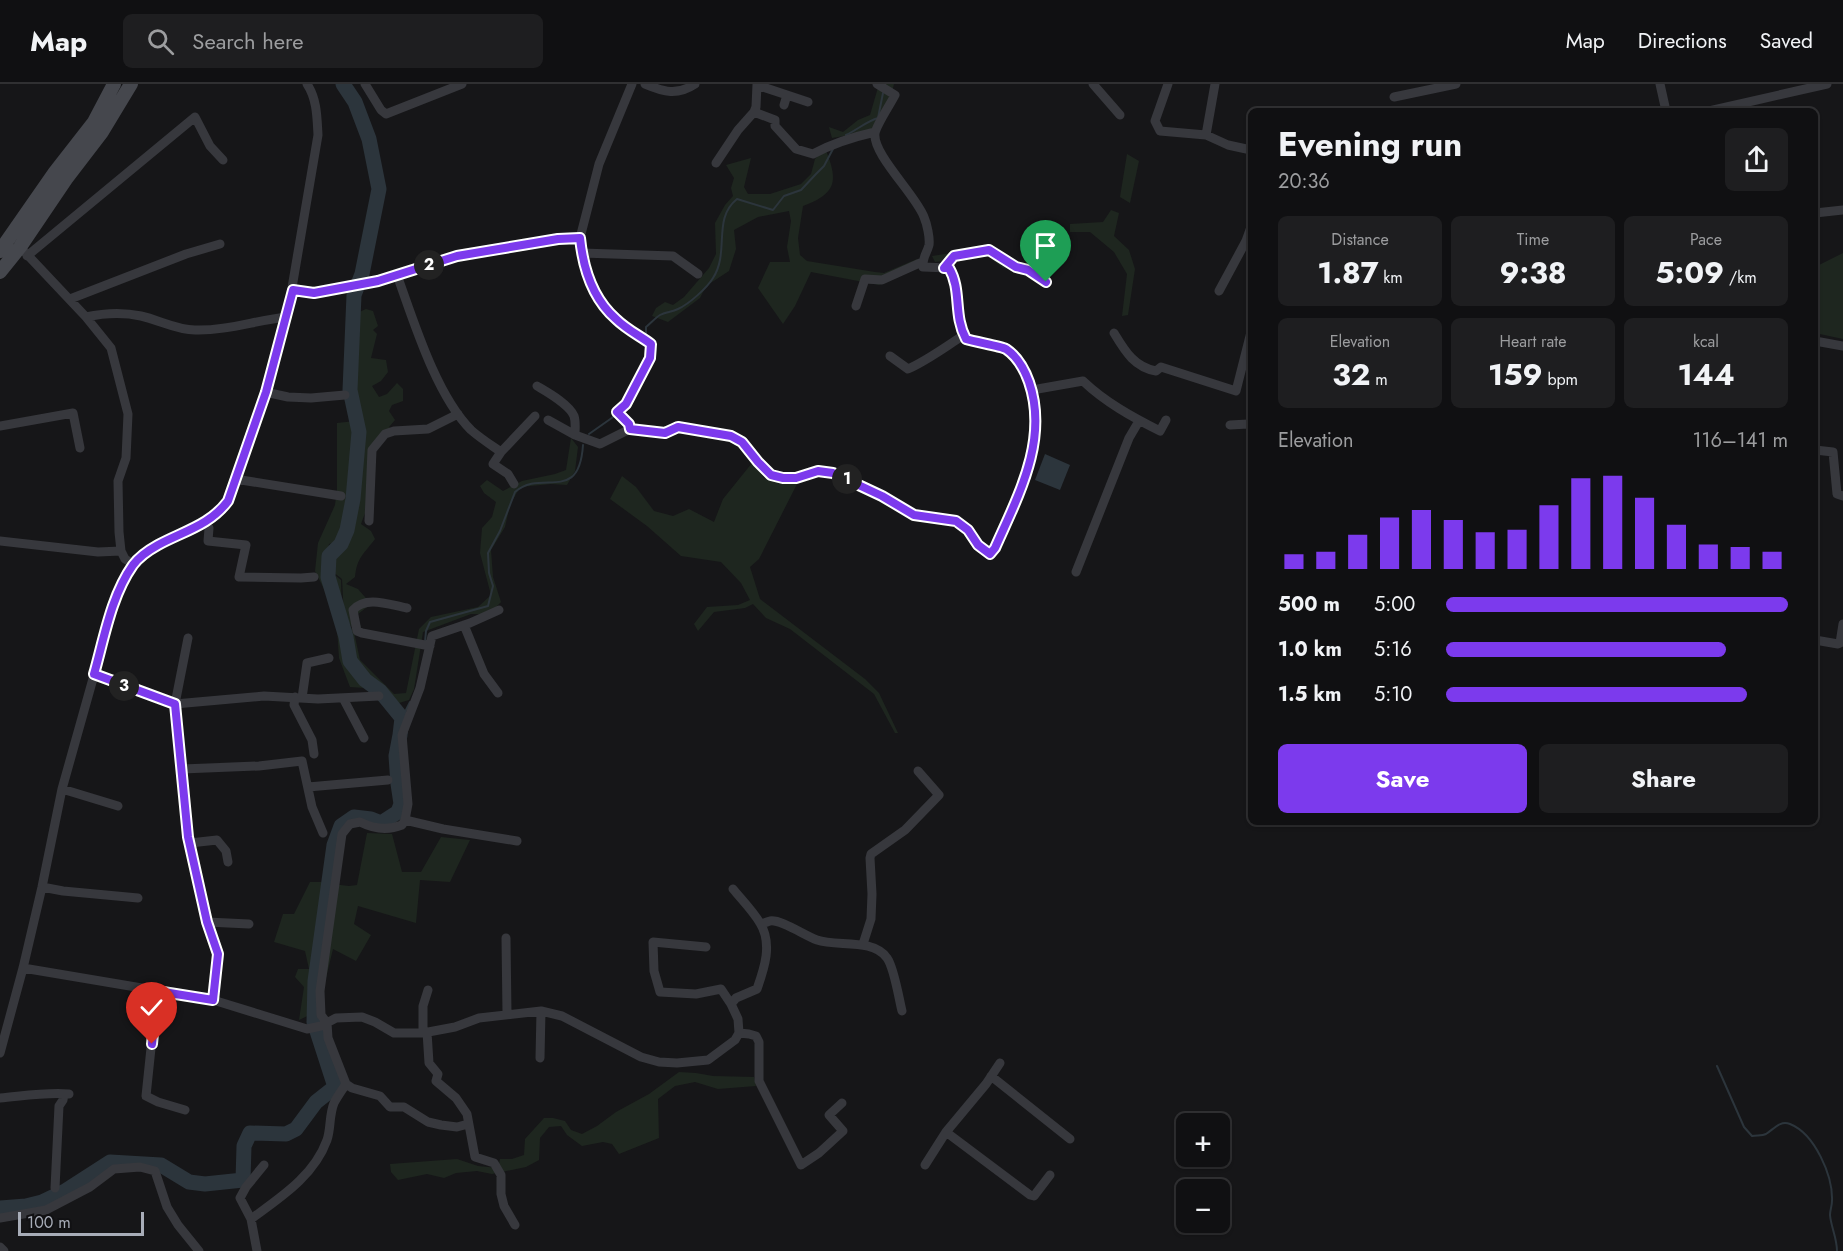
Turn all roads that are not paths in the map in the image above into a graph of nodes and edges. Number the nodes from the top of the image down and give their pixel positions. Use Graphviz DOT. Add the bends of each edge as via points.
graph roads {
  1 [pos="114,84"];
  2 [pos="130,84"];
  3 [pos="307,84"];
  4 [pos="365,84"];
  5 [pos="462,84"];
  6 [pos="632,84"];
  7 [pos="645,84"];
  8 [pos="695,84"];
  9 [pos="757,84"];
  10 [pos="877,84"];
  11 [pos="1093,84"];
  12 [pos="1168,84"];
  13 [pos="1215,84"];
  14 [pos="1456,84"];
  15 [pos="1660,84"];
  16 [pos="1827,84"];
  17 [pos="1394,97"];
  18 [pos="1755,100"];
  19 [pos="808,102"];
  20 [pos="1665,108"];
  21 [pos="1722,108"];
  22 [pos="1756,108"];
  23 [pos="754,112"];
  24 [pos="1120,115"];
  25 [pos="875,132"];
  26 [pos="1206,135"];
  27 [pos="1248,149"];
  28 [pos="223,160"];
  29 [pos="716,163"];
  30 [pos="1843,210"];
  31 [pos="1818,213"];
  32 [pos="1248,235"];
  33 [pos="580,238"];
  34 [pos="220,244"];
  35 [pos="0,251"];
  36 [pos="24,252"];
  37 [pos="582,254"];
  38 [pos="922,262"];
  39 [pos="944,268"];
  40 [pos="0,272"];
  41 [pos="698,274"];
  42 [pos="397,275"];
  43 [pos="1046,282"];
  44 [pos="293,290"];
  45 [pos="1219,291"];
  46 [pos="70,299"];
  47 [pos="856,306"];
  48 [pos="86,317"];
  49 [pos="287,317"];
  50 [pos="1114,333"];
  51 [pos="964,335"];
  52 [pos="1818,342"];
  53 [pos="1248,344"];
  54 [pos="1843,346"];
  55 [pos="890,356"];
  56 [pos="537,386"];
  57 [pos="1032,390"];
  58 [pos="266,392"];
  59 [pos="345,395"];
  60 [pos="458,414"];
  61 [pos="535,416"];
  62 [pos="548,420"];
  63 [pos="1166,420"];
  64 [pos="1139,421"];
  65 [pos="1248,424"];
  66 [pos="1230,425"];
  67 [pos="0,426"];
  68 [pos="630,429"];
  69 [pos="574,435"];
  70 [pos="80,448"];
  71 [pos="1818,450"];
  72 [pos="501,452"];
  73 [pos="235,479"];
  74 [pos="514,484"];
  75 [pos="341,496"];
  76 [pos="1843,496"];
  77 [pos="369,521"];
  78 [pos="206,522"];
  79 [pos="0,541"];
  80 [pos="121,551"];
  81 [pos="133,564"];
  82 [pos="1076,572"];
  83 [pos="314,577"];
  84 [pos="407,608"];
  85 [pos="499,610"];
  86 [pos="1843,624"];
  87 [pos="464,625"];
  88 [pos="188,638"];
  89 [pos="1818,641"];
  90 [pos="430,646"];
  91 [pos="329,658"];
  92 [pos="94,674"];
  93 [pos="498,693"];
  94 [pos="379,696"];
  95 [pos="299,698"];
  96 [pos="343,698"];
  97 [pos="175,704"];
  98 [pos="364,738"];
  99 [pos="314,754"];
  100 [pos="182,769"];
  101 [pos="918,771"];
  102 [pos="388,780"];
  103 [pos="308,787"];
  104 [pos="62,789"];
  105 [pos="118,806"];
  106 [pos="405,820"];
  107 [pos="323,833"];
  108 [pos="517,841"];
  109 [pos="190,843"];
  110 [pos="228,862"];
  111 [pos="42,886"];
  112 [pos="733,889"];
  113 [pos="138,898"];
  114 [pos="207,922"];
  115 [pos="249,924"];
  116 [pos="761,924"];
  117 [pos="506,938"];
  118 [pos="863,944"];
  119 [pos="706,947"];
  120 [pos="23,968"];
  121 [pos="428,990"];
  122 [pos="157,991"];
  123 [pos="213,1000"];
  124 [pos="731,1004"];
  125 [pos="541,1011"];
  126 [pos="902,1011"];
  127 [pos="507,1014"];
  128 [pos="324,1024"];
  129 [pos="425,1033"];
  130 [pos="740,1033"];
  131 [pos="0,1053"];
  132 [pos="540,1058"];
  133 [pos="1000,1063"];
  134 [pos="991,1076"];
  135 [pos="346,1084"];
  136 [pos="0,1098"];
  137 [pos="842,1103"];
  138 [pos="185,1110"];
  139 [pos="468,1124"];
  140 [pos="946,1132"];
  141 [pos="1070,1139"];
  142 [pos="264,1165"];
  143 [pos="925,1165"];
  144 [pos="1050,1175"];
  145 [pos="55,1188"];
  146 [pos="0,1218"];
  147 [pos="251,1219"];
  148 [pos="515,1225"];
  149 [pos="0,1246"];
  150 [pos="4,1251"];
  151 [pos="199,1251"];
  152 [pos="257,1251"];
  1 -- 35 [label="main road" via="94,122"];
  2 -- 36 [label="main road" via="102,132 66,179"];
  3 -- 44 [label="street" via="313,92 318,135"];
  4 -- 5 [label="street" via="386,114"];
  6 -- 33 [label="street" via="599,164"];
  7 -- 8 [label="street" via="666,92 686,91"];
  9 -- 19 [label="street" via="785,100"];
  9 -- 23 [label="street"];
  10 -- 25 [label="street" via="895,95"];
  11 -- 24 [label="street"];
  12 -- 26 [label="street" via="1155,121 1160,131"];
  13 -- 26 [label="street"];
  14 -- 17 [label="street"];
  15 -- 20 [label="street"];
  16 -- 18 [label="street"];
  18 -- 21 [label="street"];
  18 -- 22 [label="street"];
  23 -- 25 [label="street" via="775,120 775,126 796,149 813,154"];
  23 -- 29 [label="street"];
  25 -- 38 [label="street" via="883,158 924,218 930,244"];
  26 -- 27 [label="street"];
  28 -- 36 [label="street" via="210,146 195,117"];
  30 -- 31 [label="street"];
  32 -- 45 [label="street"];
  33 -- 37 [label="street"];
  33 -- 42 [label="street" via="457,256"];
  34 -- 46 [label="street"];
  36 -- 40 [label="main road"];
  36 -- 46 [label="street"];
  37 -- 41 [label="street" via="673,256"];
  37 -- 68 [label="street" via="603,306 617,321 651,344 650,358 626,404 617,412"];
  38 -- 39 [label="street" via="923,267"];
  38 -- 47 [label="street" via="882,280 865,279"];
  39 -- 43 [label="street" via="954,256 989,250"];
  39 -- 51 [label="street" via="949,268 954,277 957,315"];
  42 -- 44 [label="street" via="314,293"];
  42 -- 60 [label="street" via="426,354"];
  44 -- 49 [label="street"];
  46 -- 48 [label="street"];
  48 -- 49 [label="street" via="140,316 194,330"];
  48 -- 80 [label="street" via="111,348 128,414 126,458 118,481"];
  49 -- 58 [label="street"];
  50 -- 53 [label="street" via="1131,360 1146,369 1161,367 1236,391"];
  51 -- 55 [label="street" via="908,369"];
  51 -- 57 [label="street" via="981,344 1004,348 1024,367"];
  52 -- 54 [label="street"];
  56 -- 69 [label="street" via="572,413"];
  57 -- 64 [label="street" via="1083,381 1096,394"];
  57 -- 68 [label="street" via="1034,447 1021,489 990,554 956,521 914,515 833,473 818,471 796,478 771,475 742,442 731,436 678,427 665,433"];
  58 -- 59 [label="street" via="299,398"];
  58 -- 73 [label="street"];
  60 -- 72 [label="street" via="472,431"];
  60 -- 77 [label="street" via="428,429 385,434 372,450"];
  61 -- 72 [label="street"];
  62 -- 69 [label="street"];
  63 -- 64 [label="street" via="1160,431"];
  64 -- 82 [label="street"];
  65 -- 66 [label="street"];
  67 -- 70 [label="street" via="73,412"];
  68 -- 69 [label="street" via="600,444"];
  71 -- 76 [label="street" via="1833,452 1837,494"];
  72 -- 74 [label="street" via="493,464 508,474"];
  73 -- 75 [label="street"];
  73 -- 78 [label="street" via="228,501"];
  78 -- 81 [label="street" via="159,545"];
  78 -- 83 [label="street" via="208,541 246,545 239,577"];
  79 -- 80 [label="street"];
  80 -- 81 [label="street" via="124,559"];
  81 -- 92 [label="street" via="112,611"];
  84 -- 90 [label="street" via="365,601 353,610 354,625 362,633"];
  85 -- 87 [label="street"];
  86 -- 89 [label="street" via="1840,643"];
  87 -- 90 [label="street" via="432,636"];
  87 -- 93 [label="street" via="483,674"];
  88 -- 97 [label="street"];
  90 -- 106 [label="street" via="420,688 402,735 408,804"];
  91 -- 95 [label="street" via="307,663"];
  92 -- 97 [label="street"];
  92 -- 104 [label="street"];
  94 -- 96 [label="street"];
  95 -- 96 [label="street"];
  95 -- 97 [label="street" via="264,696"];
  95 -- 99 [label="street" via="294,705 312,740"];
  96 -- 98 [label="street"];
  97 -- 100 [label="street"];
  100 -- 103 [label="street" via="302,761"];
  100 -- 109 [label="street"];
  101 -- 118 [label="street" via="939,795 905,830 872,854 872,919"];
  102 -- 103 [label="street"];
  103 -- 107 [label="street"];
  104 -- 105 [label="street"];
  104 -- 111 [label="street"];
  106 -- 108 [label="street"];
  106 -- 128 [label="street" via="402,825 384,829 360,822 350,824 342,834 320,991"];
  109 -- 110 [label="street" via="217,840 226,851"];
  109 -- 114 [label="street"];
  111 -- 113 [label="street"];
  111 -- 120 [label="street"];
  112 -- 116 [label="street"];
  114 -- 115 [label="street"];
  114 -- 123 [label="street" via="218,954"];
  116 -- 118 [label="street" via="777,921 818,940"];
  116 -- 124 [label="street" via="766,939 766,964 757,989"];
  117 -- 127 [label="street"];
  118 -- 126 [label="street" via="888,958"];
  119 -- 124 [label="street" via="653,942 654,971 660,992 696,994 721,989"];
  120 -- 122 [label="street"];
  120 -- 131 [label="street"];
  121 -- 129 [label="street" via="423,1006"];
  122 -- 123 [label="street"];
  122 -- 138 [label="street" via="146,1096"];
  123 -- 128 [label="street" via="307,1029"];
  124 -- 130 [label="street"];
  125 -- 127 [label="street"];
  125 -- 130 [label="street" via="562,1016 641,1057 659,1062 708,1060"];
  125 -- 132 [label="street"];
  127 -- 129 [label="street"];
  128 -- 129 [label="street" via="336,1018 362,1017 394,1033"];
  128 -- 135 [label="street"];
  129 -- 139 [label="street" via="429,1063 438,1074 436,1081 456,1098 467,1114"];
  130 -- 137 [label="street" via="756,1036 759,1042 759,1081 801,1165 843,1131 830,1115"];
  133 -- 134 [label="street"];
  134 -- 140 [label="street"];
  134 -- 141 [label="street"];
  135 -- 139 [label="street" via="380,1096 390,1107 405,1107 428,1122 457,1127"];
  135 -- 147 [label="street" via="334,1103 328,1138 320,1155 294,1187"];
  136 -- 145 [label="street" via="67,1094 59,1106"];
  139 -- 148 [label="street" via="475,1157 494,1163 501,1175 504,1206"];
  140 -- 143 [label="street"];
  140 -- 144 [label="street" via="1030,1195 1034,1196"];
  142 -- 147 [label="street" via="240,1198"];
  146 -- 151 [label="street" via="46,1210 90,1187 114,1169 141,1167 156,1172 167,1207"];
  147 -- 152 [label="street"];
  149 -- 150 [label="street"];
}
